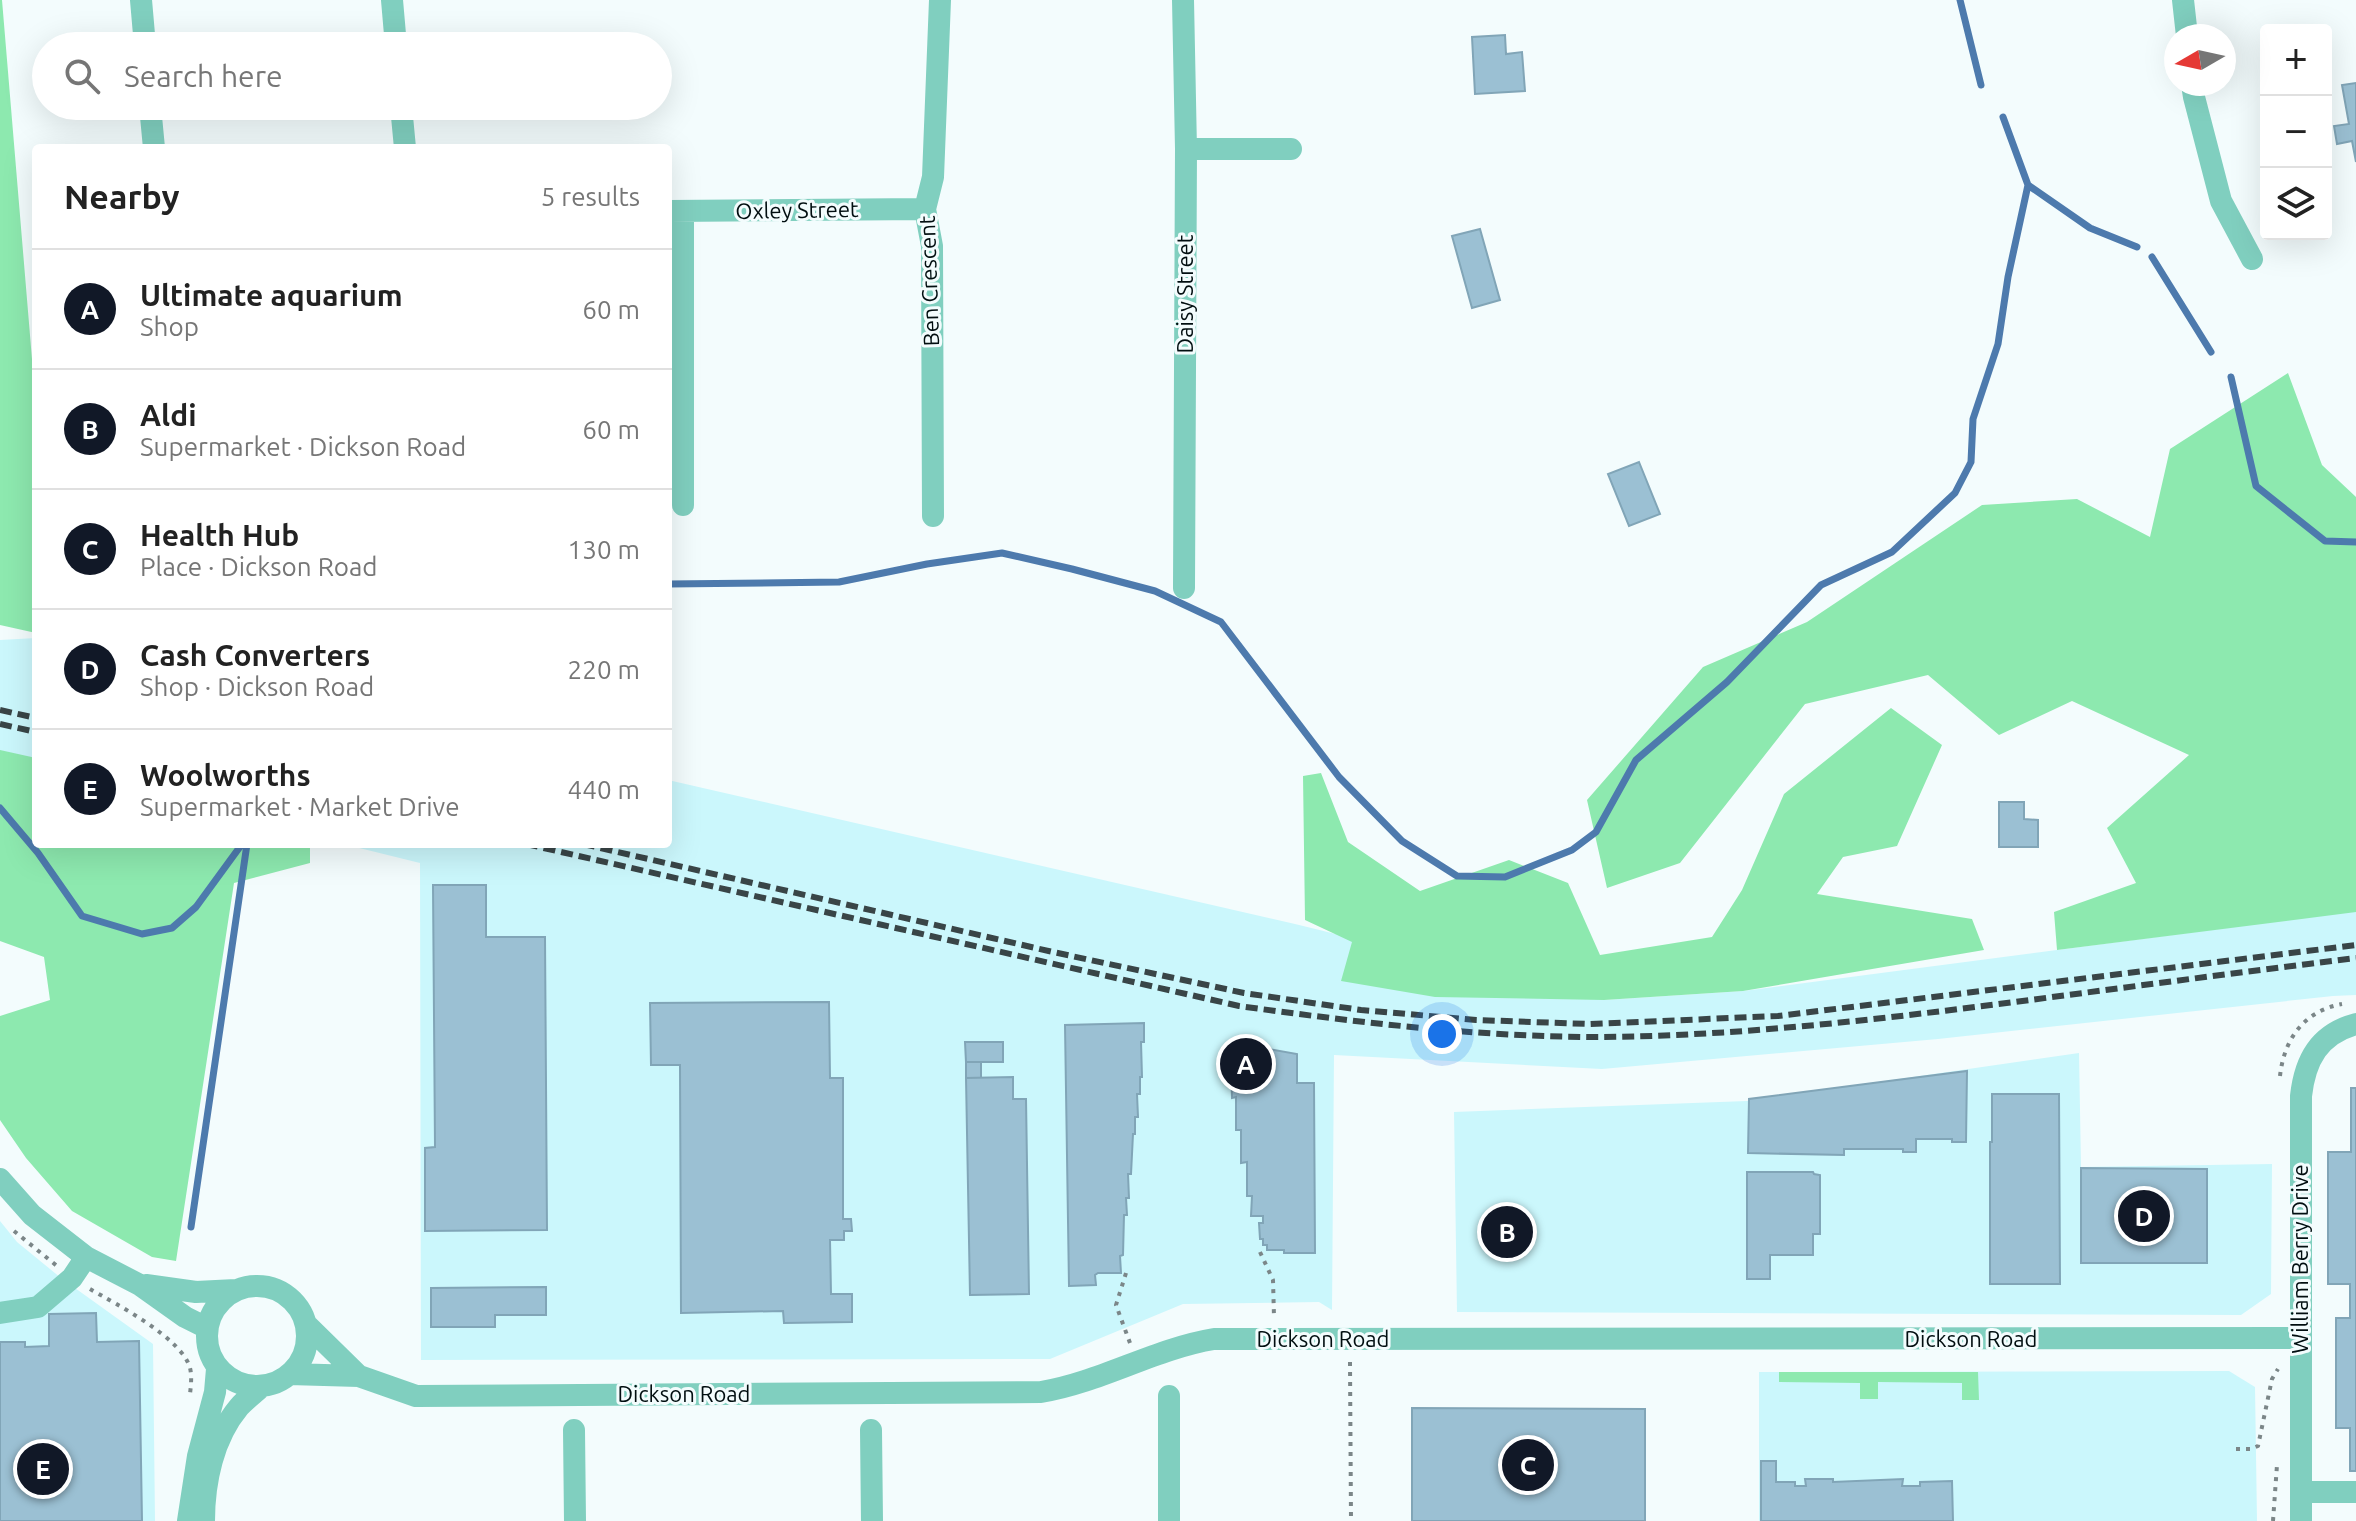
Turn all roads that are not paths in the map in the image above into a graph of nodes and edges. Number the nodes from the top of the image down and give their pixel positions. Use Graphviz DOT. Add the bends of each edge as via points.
graph roads {
  1 [pos="141,0"];
  2 [pos="392,0"];
  3 [pos="940,0"];
  4 [pos="1183,0"];
  5 [pos="2183,0"];
  6 [pos="2186,24"];
  7 [pos="144,32"];
  8 [pos="395,32"];
  9 [pos="2194,96"];
  10 [pos="151,120"];
  11 [pos="402,120"];
  12 [pos="154,144"];
  13 [pos="405,144"];
  14 [pos="1186,149"];
  15 [pos="1291,149"];
  16 [pos="925,209"];
  17 [pos="676,211"];
  18 [pos="2252,259"];
  19 [pos="683,505"];
  20 [pos="933,516"];
  21 [pos="1184,588"];
  22 [pos="2356,1024"];
  23 [pos="0,1179"];
  24 [pos="86,1257"];
  25 [pos="140,1285"];
  26 [pos="236,1290"];
  27 [pos="0,1313"];
  28 [pos="306,1324"];
  29 [pos="207,1328"];
  30 [pos="2300,1338"];
  31 [pos="217,1369"];
  32 [pos="289,1374"];
  33 [pos="359,1376"];
  34 [pos="262,1386"];
  35 [pos="1169,1396"];
  36 [pos="574,1430"];
  37 [pos="871,1430"];
  38 [pos="2301,1492"];
  39 [pos="2356,1492"];
  40 [pos="188,1521"];
  41 [pos="204,1521"];
  42 [pos="575,1521"];
  43 [pos="872,1521"];
  44 [pos="1169,1521"];
  45 [pos="2301,1521"];
  1 -- 7 [label="street"];
  2 -- 8 [label="street"];
  3 -- 16 [label="street, Ben Crescent" via="933,177"];
  4 -- 14 [label="street, Daisy Street"];
  5 -- 6 [label="street"];
  9 -- 18 [label="street" via="2221,201"];
  10 -- 12 [label="street"];
  11 -- 13 [label="street"];
  14 -- 15 [label="street"];
  14 -- 21 [label="street, Daisy Street"];
  16 -- 17 [label="street, Oxley Street"];
  16 -- 20 [label="street, Ben Crescent" via="932,246"];
  17 -- 19 [label="street"];
  22 -- 30 [label="street, William Berry Drive" via="2317,1045 2302,1082"];
  23 -- 24 [label="street" via="32,1215"];
  24 -- 25 [label="street"];
  24 -- 27 [label="street" via="72,1278 38,1307"];
  25 -- 26 [label="street" via="196,1292"];
  25 -- 29 [label="street"];
  26 -- 28 [label="street" via="258,1285 281,1291 298,1306"];
  26 -- 29 [label="street" via="219,1303"];
  28 -- 32 [label="street" via="307,1342"];
  28 -- 33 [label="street, Dickson Road"];
  29 -- 31 [label="street"];
  30 -- 33 [label="street, Dickson Road" via="1214,1339 1041,1392 416,1396"];
  30 -- 38 [label="street, William Berry Drive"];
  31 -- 34 [label="street" via="230,1379"];
  31 -- 40 [label="street"];
  32 -- 33 [label="street, Dickson Road"];
  32 -- 34 [label="street"];
  34 -- 41 [label="street" via="224,1429 208,1477"];
  35 -- 44 [label="street"];
  36 -- 42 [label="street"];
  37 -- 43 [label="street"];
  38 -- 39 [label="street"];
  38 -- 45 [label="street, William Berry Drive"];
}
